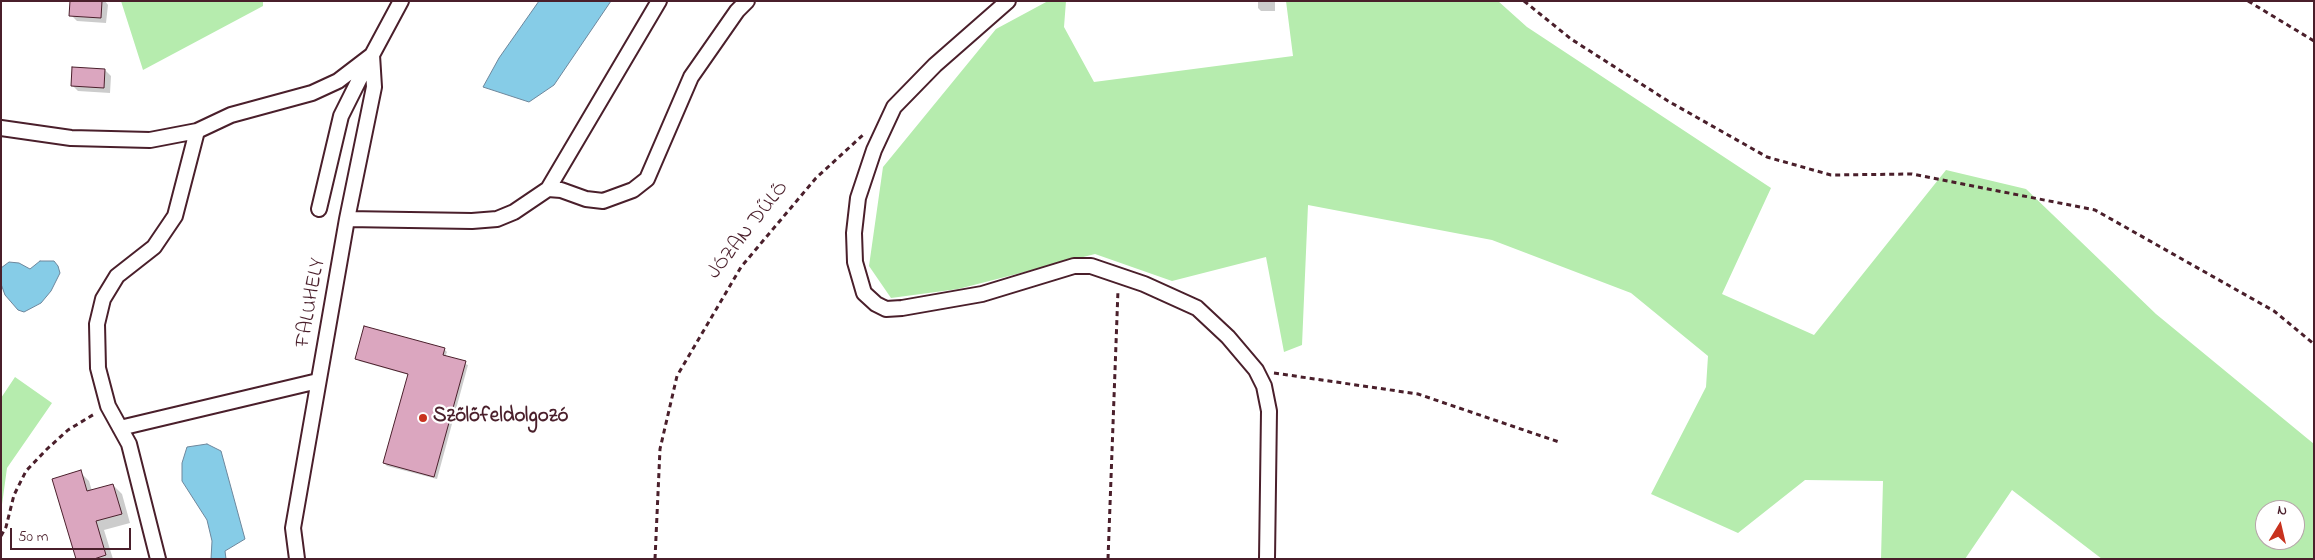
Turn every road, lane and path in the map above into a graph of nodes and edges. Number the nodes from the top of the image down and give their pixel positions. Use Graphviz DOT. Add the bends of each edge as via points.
graph roads {
  1 [pos="401,1"];
  2 [pos="659,1"];
  3 [pos="747,1"];
  4 [pos="1008,1"];
  5 [pos="1524,1"];
  6 [pos="2248,1"];
  7 [pos="2314,42"];
  8 [pos="372,55"];
  9 [pos="1,128"];
  10 [pos="197,130"];
  11 [pos="866,133"];
  12 [pos="548,189"];
  13 [pos="319,209"];
  14 [pos="347,219"];
  15 [pos="1118,274"];
  16 [pos="2314,344"];
  17 [pos="1256,370"];
  18 [pos="318,381"];
  19 [pos="108,406"];
  20 [pos="120,428"];
  21 [pos="1559,442"];
  22 [pos="1,536"];
  23 [pos="158,559"];
  24 [pos="297,559"];
  25 [pos="655,559"];
  26 [pos="1108,559"];
  27 [pos="1267,559"];
  1 -- 8 [label="street"];
  2 -- 12 [label="street"];
  3 -- 12 [label="street" via="691,77 647,179 633,190 603,201"];
  4 -- 15 [label="street" via="935,64 894,107 874,150 858,198 855,262 864,293 886,309 902,308 982,294 1074,266 1091,266"];
  5 -- 16 [label="path" via="1571,38 1668,101 1767,157 1831,175 1912,174 2095,210 2274,311"];
  6 -- 7 [label="path"];
  8 -- 10 [label="street" via="338,82 312,93 231,115"];
  8 -- 13 [label="street" via="341,116"];
  8 -- 14 [label="street, FALUHELY" via="374,87"];
  9 -- 10 [label="street" via="71,138 150,140"];
  10 -- 19 [label="street" via="175,216 154,247 117,276 103,299 97,324 98,368"];
  11 -- 25 [label="path, JÓZAN DŰLŐ" via="816,178 740,267 677,376 660,449"];
  12 -- 14 [label="street" via="514,212 496,219"];
  14 -- 18 [label="street, FALUHELY"];
  15 -- 17 [label="street" via="1197,308"];
  15 -- 26 [label="path"];
  17 -- 21 [label="path" via="1418,394"];
  17 -- 27 [label="street" via="1264,386 1269,411"];
  18 -- 20 [label="street"];
  18 -- 24 [label="street, FALUHELY" via="293,528"];
  19 -- 20 [label="street"];
  19 -- 22 [label="path" via="68,430 26,471 14,495"];
  20 -- 23 [label="street" via="128,444"];
}
